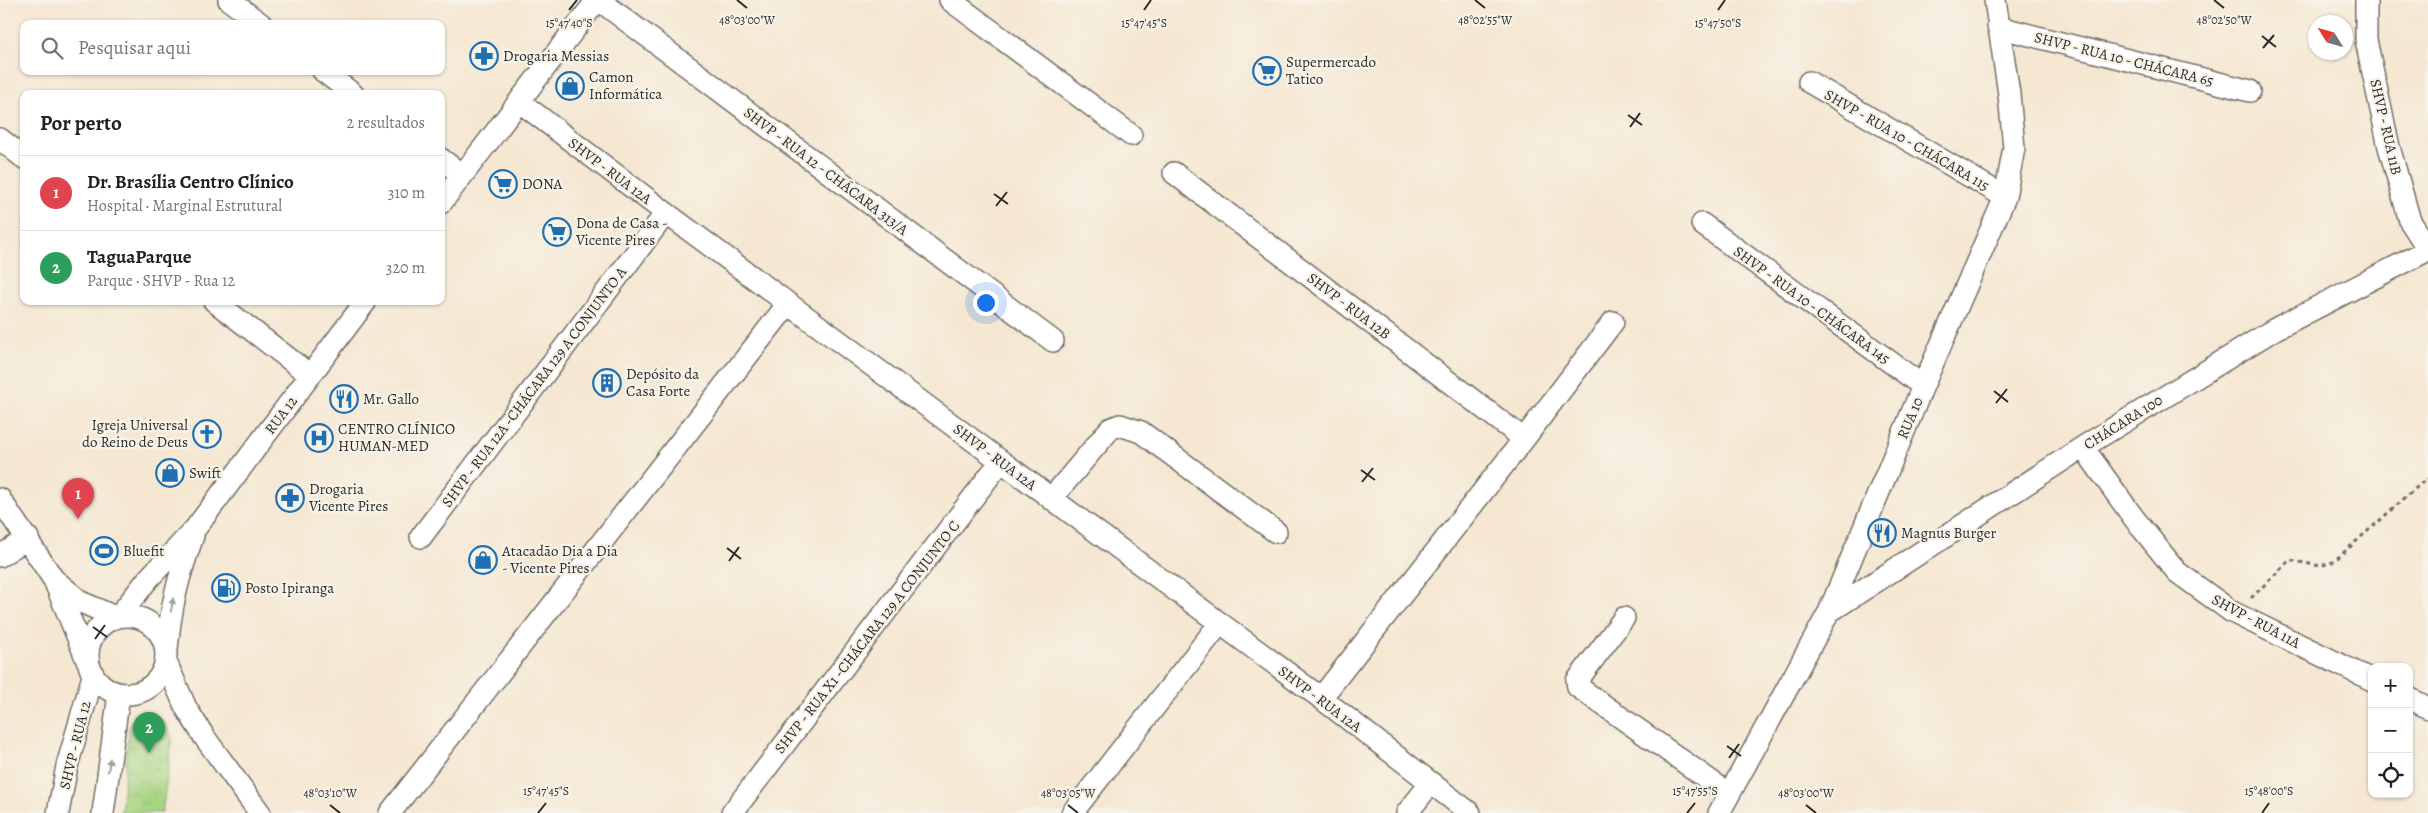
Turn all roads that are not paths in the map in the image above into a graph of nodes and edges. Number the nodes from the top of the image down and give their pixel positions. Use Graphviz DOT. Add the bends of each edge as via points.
graph roads {
  1 [pos="229,0"];
  2 [pos="598,0"];
  3 [pos="950,0"];
  4 [pos="1995,0"];
  5 [pos="2366,0"];
  6 [pos="256,20"];
  7 [pos="1998,27"];
  8 [pos="328,75"];
  9 [pos="1809,82"];
  10 [pos="348,90"];
  11 [pos="2250,92"];
  12 [pos="520,102"];
  13 [pos="1131,135"];
  14 [pos="0,139"];
  15 [pos="20,155"];
  16 [pos="445,162"];
  17 [pos="1174,173"];
  18 [pos="462,175"];
  19 [pos="445,198"];
  20 [pos="2006,198"];
  21 [pos="666,213"];
  22 [pos="1702,224"];
  23 [pos="2428,249"];
  24 [pos="788,304"];
  25 [pos="219,305"];
  26 [pos="363,305"];
  27 [pos="1613,322"];
  28 [pos="1053,341"];
  29 [pos="310,375"];
  30 [pos="1923,386"];
  31 [pos="1524,439"];
  32 [pos="2083,447"];
  33 [pos="1002,461"];
  34 [pos="0,499"];
  35 [pos="1052,499"];
  36 [pos="196,529"];
  37 [pos="1276,532"];
  38 [pos="28,538"];
  39 [pos="421,538"];
  40 [pos="0,556"];
  41 [pos="54,580"];
  42 [pos="1829,612"];
  43 [pos="117,617"];
  44 [pos="1624,618"];
  45 [pos="1220,623"];
  46 [pos="166,658"];
  47 [pos="90,669"];
  48 [pos="2368,678"];
  49 [pos="153,685"];
  50 [pos="119,694"];
  51 [pos="1320,698"];
  52 [pos="2413,700"];
  53 [pos="186,708"];
  54 [pos="2428,708"];
  55 [pos="1430,784"];
  56 [pos="1729,794"];
  57 [pos="58,813"];
  58 [pos="103,813"];
  59 [pos="260,813"];
  60 [pos="390,813"];
  61 [pos="732,813"];
  62 [pos="1072,813"];
  63 [pos="1407,813"];
  64 [pos="1470,813"];
  65 [pos="1719,813"];
  1 -- 6 [label="street"];
  2 -- 12 [label="street"];
  2 -- 28 [label="street, SHVP - RUA 12 - CHÁCARA 313/A"];
  3 -- 13 [label="street"];
  4 -- 7 [label="street, RUA 10"];
  5 -- 23 [label="street, SHVP - RUA 11B" via="2366,40 2389,147 2410,221"];
  7 -- 11 [label="street, SHVP - RUA 10 - CHÁCARA 65"];
  7 -- 20 [label="street, RUA 10" via="2014,148"];
  8 -- 10 [label="street"];
  9 -- 20 [label="street, SHVP - RUA 10 - CHÁCARA 115"];
  12 -- 18 [label="street"];
  12 -- 21 [label="street, SHVP - RUA 12A"];
  14 -- 15 [label="street"];
  16 -- 18 [label="street"];
  17 -- 31 [label="street, SHVP - RUA 12B"];
  18 -- 19 [label="street"];
  20 -- 30 [label="street, RUA 10"];
  21 -- 24 [label="street, SHVP - RUA 12A"];
  21 -- 39 [label="street, SHVP - RUA 12A -CHÁCARA 129 A CONJUNTO A"];
  22 -- 30 [label="street, SHVP - RUA 10 - CHÁCARA 145"];
  23 -- 32 [label="street, CHÁCARA 100" via="2275,329"];
  24 -- 33 [label="street, SHVP - RUA 12A"];
  24 -- 60 [label="street"];
  25 -- 29 [label="street"];
  26 -- 29 [label="street, RUA 12"];
  27 -- 31 [label="street"];
  29 -- 36 [label="street, RUA 12"];
  30 -- 42 [label="street, RUA 10"];
  31 -- 51 [label="street"];
  32 -- 42 [label="street, CHÁCARA 100"];
  32 -- 48 [label="street, SHVP - RUA 11A" via="2177,572 2232,612"];
  33 -- 35 [label="street, SHVP - RUA 12A"];
  33 -- 61 [label="street, SHVP - RUA X1 -CHÁCARA 129 A CONJUNTO C"];
  34 -- 38 [label="street"];
  35 -- 37 [label="street" via="1110,429 1120,425 1141,432"];
  35 -- 45 [label="street, SHVP - RUA 12A"];
  36 -- 43 [label="street"];
  46 -- 36 [label="street, one-way" via="177,580"];
  38 -- 40 [label="street"];
  38 -- 41 [label="street"];
  41 -- 43 [label="street" via="81,602"];
  41 -- 47 [label="street"];
  42 -- 56 [label="street, RUA 10"];
  43 -- 46 [label="street" via="132,616 156,628 164,640"];
  43 -- 47 [label="street" via="102,624 93,634 88,647"];
  44 -- 56 [label="street" via="1578,682 1578,687"];
  45 -- 51 [label="street, SHVP - RUA 12A"];
  45 -- 62 [label="street"];
  46 -- 49 [label="street" via="161,675"];
  46 -- 53 [label="street"];
  47 -- 50 [label="street" via="104,688"];
  47 -- 57 [label="street, SHVP - RUA 12"];
  49 -- 50 [label="street" via="137,694"];
  49 -- 53 [label="street"];
  58 -- 50 [label="street, SHVP - RUA 12, one-way"];
  51 -- 55 [label="street, SHVP - RUA 12A"];
  52 -- 54 [label="street"];
  53 -- 59 [label="street"];
  55 -- 63 [label="street"];
  55 -- 64 [label="street, SHVP - RUA 12A"];
  56 -- 65 [label="street, RUA 10"];
}
